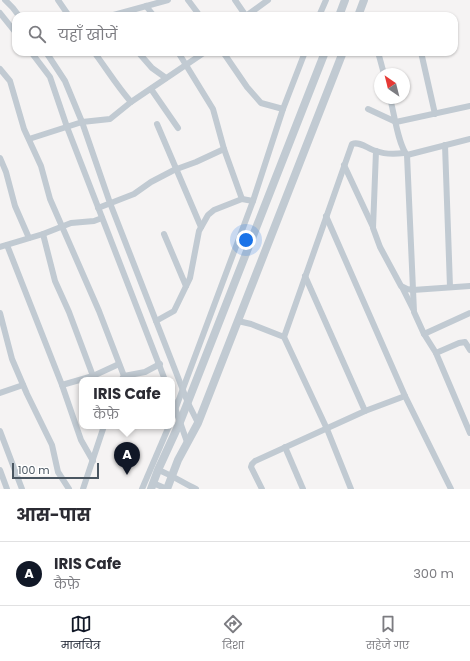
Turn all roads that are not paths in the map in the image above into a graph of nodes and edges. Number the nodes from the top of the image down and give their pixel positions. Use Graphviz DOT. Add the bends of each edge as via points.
graph roads {
  1 [pos="5,0"];
  2 [pos="58,0"];
  3 [pos="168,0"];
  4 [pos="188,0"];
  5 [pos="235,0"];
  6 [pos="268,0"];
  7 [pos="326,0"];
  8 [pos="345,0"];
  9 [pos="364,0"];
  10 [pos="146,6"];
  11 [pos="16,12"];
  12 [pos="66,12"];
  13 [pos="126,12"];
  14 [pos="151,12"];
  15 [pos="197,12"];
  16 [pos="243,12"];
  17 [pos="252,12"];
  18 [pos="321,12"];
  19 [pos="340,12"];
  20 [pos="360,12"];
  21 [pos="0,13"];
  22 [pos="12,28"];
  23 [pos="34,56"];
  24 [pos="49,56"];
  25 [pos="97,56"];
  26 [pos="142,56"];
  27 [pos="180,56"];
  28 [pos="199,56"];
  29 [pos="226,56"];
  30 [pos="303,56"];
  31 [pos="323,56"];
  32 [pos="341,56"];
  33 [pos="379,56"];
  34 [pos="422,56"];
  35 [pos="186,65"];
  36 [pos="382,68"];
  37 [pos="0,69"];
  38 [pos="166,78"];
  39 [pos="151,89"];
  40 [pos="131,102"];
  41 [pos="392,104"];
  42 [pos="470,106"];
  43 [pos="283,109"];
  44 [pos="368,109"];
  45 [pos="435,114"];
  46 [pos="82,122"];
  47 [pos="396,122"];
  48 [pos="157,124"];
  49 [pos="67,127"];
  50 [pos="178,128"];
  51 [pos="29,139"];
  52 [pos="470,139"];
  53 [pos="445,145"];
  54 [pos="224,149"];
  55 [pos="376,152"];
  56 [pos="406,154"];
  57 [pos="0,158"];
  58 [pos="344,165"];
  59 [pos="178,169"];
  60 [pos="242,199"];
  61 [pos="253,201"];
  62 [pos="110,203"];
  63 [pos="98,208"];
  64 [pos="326,216"];
  65 [pos="102,218"];
  66 [pos="63,227"];
  67 [pos="201,227"];
  68 [pos="373,228"];
  69 [pos="43,234"];
  70 [pos="164,234"];
  71 [pos="29,238"];
  72 [pos="7,245"];
  73 [pos="0,247"];
  74 [pos="305,276"];
  75 [pos="186,286"];
  76 [pos="401,286"];
  77 [pos="470,286"];
  78 [pos="450,287"];
  79 [pos="413,290"];
  80 [pos="414,312"];
  81 [pos="0,313"];
  82 [pos="470,313"];
  83 [pos="156,321"];
  84 [pos="238,321"];
  85 [pos="424,334"];
  86 [pos="284,337"];
  87 [pos="470,350"];
  88 [pos="436,353"];
  89 [pos="119,364"];
  90 [pos="160,364"];
  91 [pos="93,376"];
  92 [pos="90,377"];
  93 [pos="122,377"];
  94 [pos="126,377"];
  95 [pos="165,377"];
  96 [pos="79,380"];
  97 [pos="23,385"];
  98 [pos="62,385"];
  99 [pos="182,388"];
  100 [pos="0,393"];
  101 [pos="405,396"];
  102 [pos="188,403"];
  103 [pos="176,410"];
  104 [pos="365,412"];
  105 [pos="180,422"];
  106 [pos="198,423"];
  107 [pos="103,429"];
  108 [pos="168,429"];
  109 [pos="326,429"];
  110 [pos="0,431"];
  111 [pos="470,433"];
  112 [pos="187,442"];
  113 [pos="285,447"];
  114 [pos="93,461"];
  115 [pos="0,470"];
  116 [pos="158,470"];
  117 [pos="172,476"];
  118 [pos="152,486"];
  119 [pos="7,489"];
  120 [pos="22,489"];
  121 [pos="69,489"];
  122 [pos="83,489"];
  123 [pos="142,489"];
  124 [pos="167,489"];
  125 [pos="196,489"];
  126 [pos="262,489"];
  127 [pos="303,489"];
  128 [pos="351,489"];
  129 [pos="451,489"];
  1 -- 11 [label="street"];
  2 -- 12 [label="street"];
  3 -- 10 [label="street"];
  4 -- 15 [label="street"];
  5 -- 16 [label="street"];
  6 -- 17 [label="street"];
  7 -- 18 [label="street"];
  8 -- 19 [label="street"];
  9 -- 20 [label="street"];
  10 -- 13 [label="street"];
  10 -- 14 [label="street"];
  21 -- 22 [label="street"];
  23 -- 49 [label="street" via="50,77"];
  24 -- 46 [label="street" via="65,81"];
  25 -- 40 [label="street"];
  26 -- 38 [label="street"];
  27 -- 35 [label="street"];
  28 -- 35 [label="street"];
  29 -- 43 [label="street" via="261,103"];
  30 -- 43 [label="street"];
  31 -- 102 [label="street"];
  32 -- 84 [label="street"];
  33 -- 36 [label="street"];
  34 -- 45 [label="street"];
  35 -- 38 [label="street"];
  35 -- 54 [label="street" via="213,109"];
  37 -- 51 [label="street" via="10,81"];
  38 -- 39 [label="street"];
  39 -- 40 [label="street"];
  39 -- 50 [label="street"];
  40 -- 46 [label="street" via="110,119"];
  41 -- 47 [label="street"];
  42 -- 45 [label="street"];
  43 -- 61 [label="street"];
  44 -- 47 [label="street"];
  45 -- 47 [label="street"];
  46 -- 49 [label="street"];
  46 -- 62 [label="street"];
  47 -- 56 [label="street"];
  48 -- 59 [label="street"];
  49 -- 51 [label="street"];
  49 -- 63 [label="street"];
  51 -- 66 [label="street" via="41,166 50,199"];
  52 -- 53 [label="street"];
  53 -- 56 [label="street"];
  53 -- 78 [label="street"];
  54 -- 59 [label="street"];
  54 -- 60 [label="street"];
  55 -- 56 [label="street"];
  55 -- 58 [label="street" via="354,143"];
  55 -- 68 [label="street"];
  56 -- 79 [label="street"];
  57 -- 71 [label="street"];
  58 -- 64 [label="street"];
  58 -- 68 [label="street"];
  59 -- 62 [label="street" via="151,182 134,194"];
  59 -- 67 [label="street"];
  60 -- 61 [label="street"];
  60 -- 67 [label="street" via="214,210"];
  61 -- 99 [label="street"];
  62 -- 63 [label="street"];
  62 -- 83 [label="street"];
  63 -- 65 [label="street"];
  64 -- 74 [label="street"];
  64 -- 101 [label="street"];
  65 -- 66 [label="street"];
  65 -- 90 [label="street"];
  66 -- 69 [label="street"];
  66 -- 89 [label="street"];
  67 -- 75 [label="street"];
  68 -- 76 [label="street"];
  69 -- 71 [label="street"];
  69 -- 91 [label="street" via="55,280"];
  70 -- 75 [label="street"];
  71 -- 72 [label="street"];
  72 -- 73 [label="street"];
  72 -- 98 [label="street"];
  74 -- 86 [label="street"];
  74 -- 104 [label="street"];
  75 -- 83 [label="street" via="174,311"];
  76 -- 79 [label="street"];
  76 -- 80 [label="street"];
  77 -- 78 [label="street"];
  78 -- 79 [label="street"];
  79 -- 80 [label="street"];
  80 -- 85 [label="street"];
  81 -- 97 [label="street" via="12,359"];
  82 -- 85 [label="street"];
  83 -- 99 [label="street"];
  84 -- 86 [label="street"];
  84 -- 106 [label="street"];
  85 -- 88 [label="street"];
  86 -- 109 [label="street"];
  87 -- 88 [label="street" via="465,342"];
  88 -- 111 [label="street"];
  89 -- 91 [label="street"];
  89 -- 93 [label="street"];
  90 -- 94 [label="street" via="145,372"];
  90 -- 95 [label="street"];
  91 -- 92 [label="street"];
  96 -- 98 [label="street"];
  97 -- 100 [label="street"];
  97 -- 121 [label="street" via="52,445 58,472"];
  98 -- 114 [label="street" via="81,440"];
  99 -- 102 [label="street"];
  99 -- 103 [label="street"];
  101 -- 104 [label="street"];
  101 -- 129 [label="street"];
  102 -- 105 [label="street"];
  102 -- 106 [label="street"];
  103 -- 105 [label="street"];
  104 -- 109 [label="street"];
  105 -- 112 [label="street"];
  105 -- 116 [label="street"];
  106 -- 112 [label="street"];
  107 -- 114 [label="street"];
  108 -- 123 [label="street"];
  109 -- 113 [label="street"];
  109 -- 128 [label="street"];
  110 -- 120 [label="street"];
  112 -- 117 [label="street"];
  113 -- 126 [label="street" via="252,464 252,471"];
  113 -- 127 [label="street"];
  114 -- 122 [label="street"];
  115 -- 119 [label="street"];
  116 -- 117 [label="street"];
  116 -- 118 [label="street"];
  117 -- 124 [label="street"];
  117 -- 125 [label="street"];
  118 -- 124 [label="street"];
}
